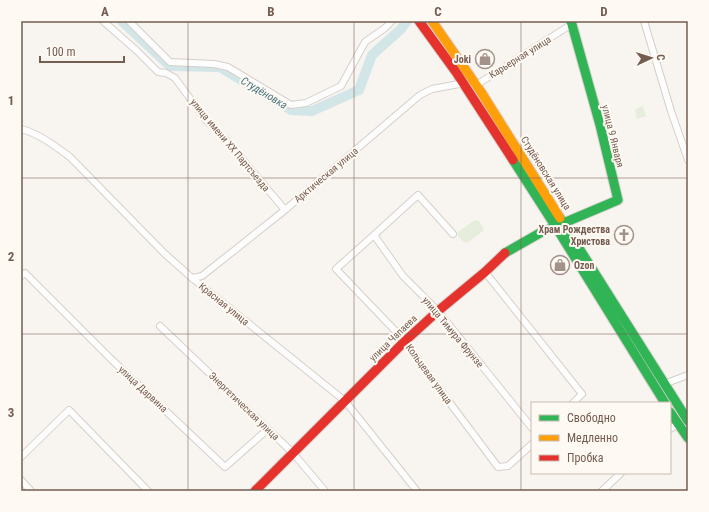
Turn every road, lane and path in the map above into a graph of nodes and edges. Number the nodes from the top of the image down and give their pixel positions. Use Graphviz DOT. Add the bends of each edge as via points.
graph roads {
  1 [pos="103,21"];
  2 [pos="129,21"];
  3 [pos="392,21"];
  4 [pos="432,21"];
  5 [pos="644,21"];
  6 [pos="420,22"];
  7 [pos="572,22"];
  8 [pos="464,66"];
  9 [pos="456,72"];
  10 [pos="464,85"];
  11 [pos="479,88"];
  12 [pos="473,98"];
  13 [pos="21,129"];
  14 [pos="688,160"];
  15 [pos="285,210"];
  16 [pos="560,225"];
  17 [pos="452,234"];
  18 [pos="374,235"];
  19 [pos="485,272"];
  20 [pos="21,276"];
  21 [pos="192,278"];
  22 [pos="438,310"];
  23 [pos="160,326"];
  24 [pos="404,341"];
  25 [pos="688,375"];
  26 [pos="664,384"];
  27 [pos="345,401"];
  28 [pos="574,402"];
  29 [pos="664,402"];
  30 [pos="671,416"];
  31 [pos="688,421"];
  32 [pos="531,427"];
  33 [pos="674,427"];
  34 [pos="268,429"];
  35 [pos="688,438"];
  36 [pos="531,445"];
  37 [pos="293,453"];
  38 [pos="21,457"];
  39 [pos="620,474"];
  40 [pos="21,480"];
  41 [pos="31,491"];
  42 [pos="148,491"];
  43 [pos="255,491"];
  44 [pos="325,491"];
  45 [pos="417,491"];
  46 [pos="602,491"];
  1 -- 15 [label="street, улица имени ХХ Партсъезда" via="158,72 175,78 205,119"];
  2 -- 3 [label="street" via="170,62 228,67 291,105 306,103 341,86 365,42"];
  4 -- 8 [label="main road, Студёновская улица"];
  5 -- 14 [label="street"];
  6 -- 9 [label="main road, Студёновская улица"];
  7 -- 11 [label="street, Карьерная улица"];
  7 -- 16 [label="main road, улица 9 Января" via="618,200"];
  8 -- 9 [label="main road" via="465,73 462,75"];
  8 -- 11 [label="main road, Студёновская улица"];
  9 -- 10 [label="main road, Студёновская улица"];
  10 -- 11 [label="street"];
  10 -- 12 [label="main road, Студёновская улица"];
  10 -- 15 [label="street, Арктическая улица" via="432,89 420,95"];
  11 -- 12 [label="main road" via="474,91"];
  11 -- 16 [label="main road, Студёновская улица"];
  12 -- 16 [label="main road, Студёновская улица"];
  13 -- 21 [label="street, Красная улица" via="32,132 70,157"];
  15 -- 21 [label="street, Арктическая улица" via="202,276"];
  16 -- 19 [label="main road, улица Чапаева" via="505,253"];
  16 -- 26 [label="main road, Студёновская улица"];
  16 -- 29 [label="main road, Студёновская улица"];
  17 -- 18 [label="street, Кольцевая улица" via="418,195"];
  18 -- 22 [label="street, улица Тимура Фрунзе" via="403,276"];
  18 -- 24 [label="street, Кольцевая улица" via="336,270"];
  19 -- 22 [label="main road, улица Чапаева"];
  19 -- 28 [label="street" via="582,394"];
  20 -- 34 [label="street, улица Дарвина" via="25,273 111,359 225,466"];
  21 -- 27 [label="street, Красная улица"];
  22 -- 24 [label="main road, улица Чапаева"];
  22 -- 32 [label="street, улица Тимура Фрунзе"];
  23 -- 34 [label="street, Энергетическая улица"];
  24 -- 27 [label="main road, улица Чапаева"];
  24 -- 36 [label="street, Кольцевая улица" via="498,466 508,466"];
  25 -- 26 [label="street"];
  26 -- 31 [label="main road, Студёновская улица"];
  27 -- 37 [label="main road, улица Чапаева"];
  27 -- 45 [label="street, Красная улица"];
  30 -- 33 [label="main road"];
  33 -- 35 [label="main road"];
  34 -- 37 [label="street, Энергетическая улица"];
  37 -- 43 [label="main road, улица Чапаева"];
  37 -- 44 [label="street, Энергетическая улица"];
  38 -- 42 [label="street" via="69,410"];
  39 -- 46 [label="street"];
  40 -- 41 [label="street"];
}
